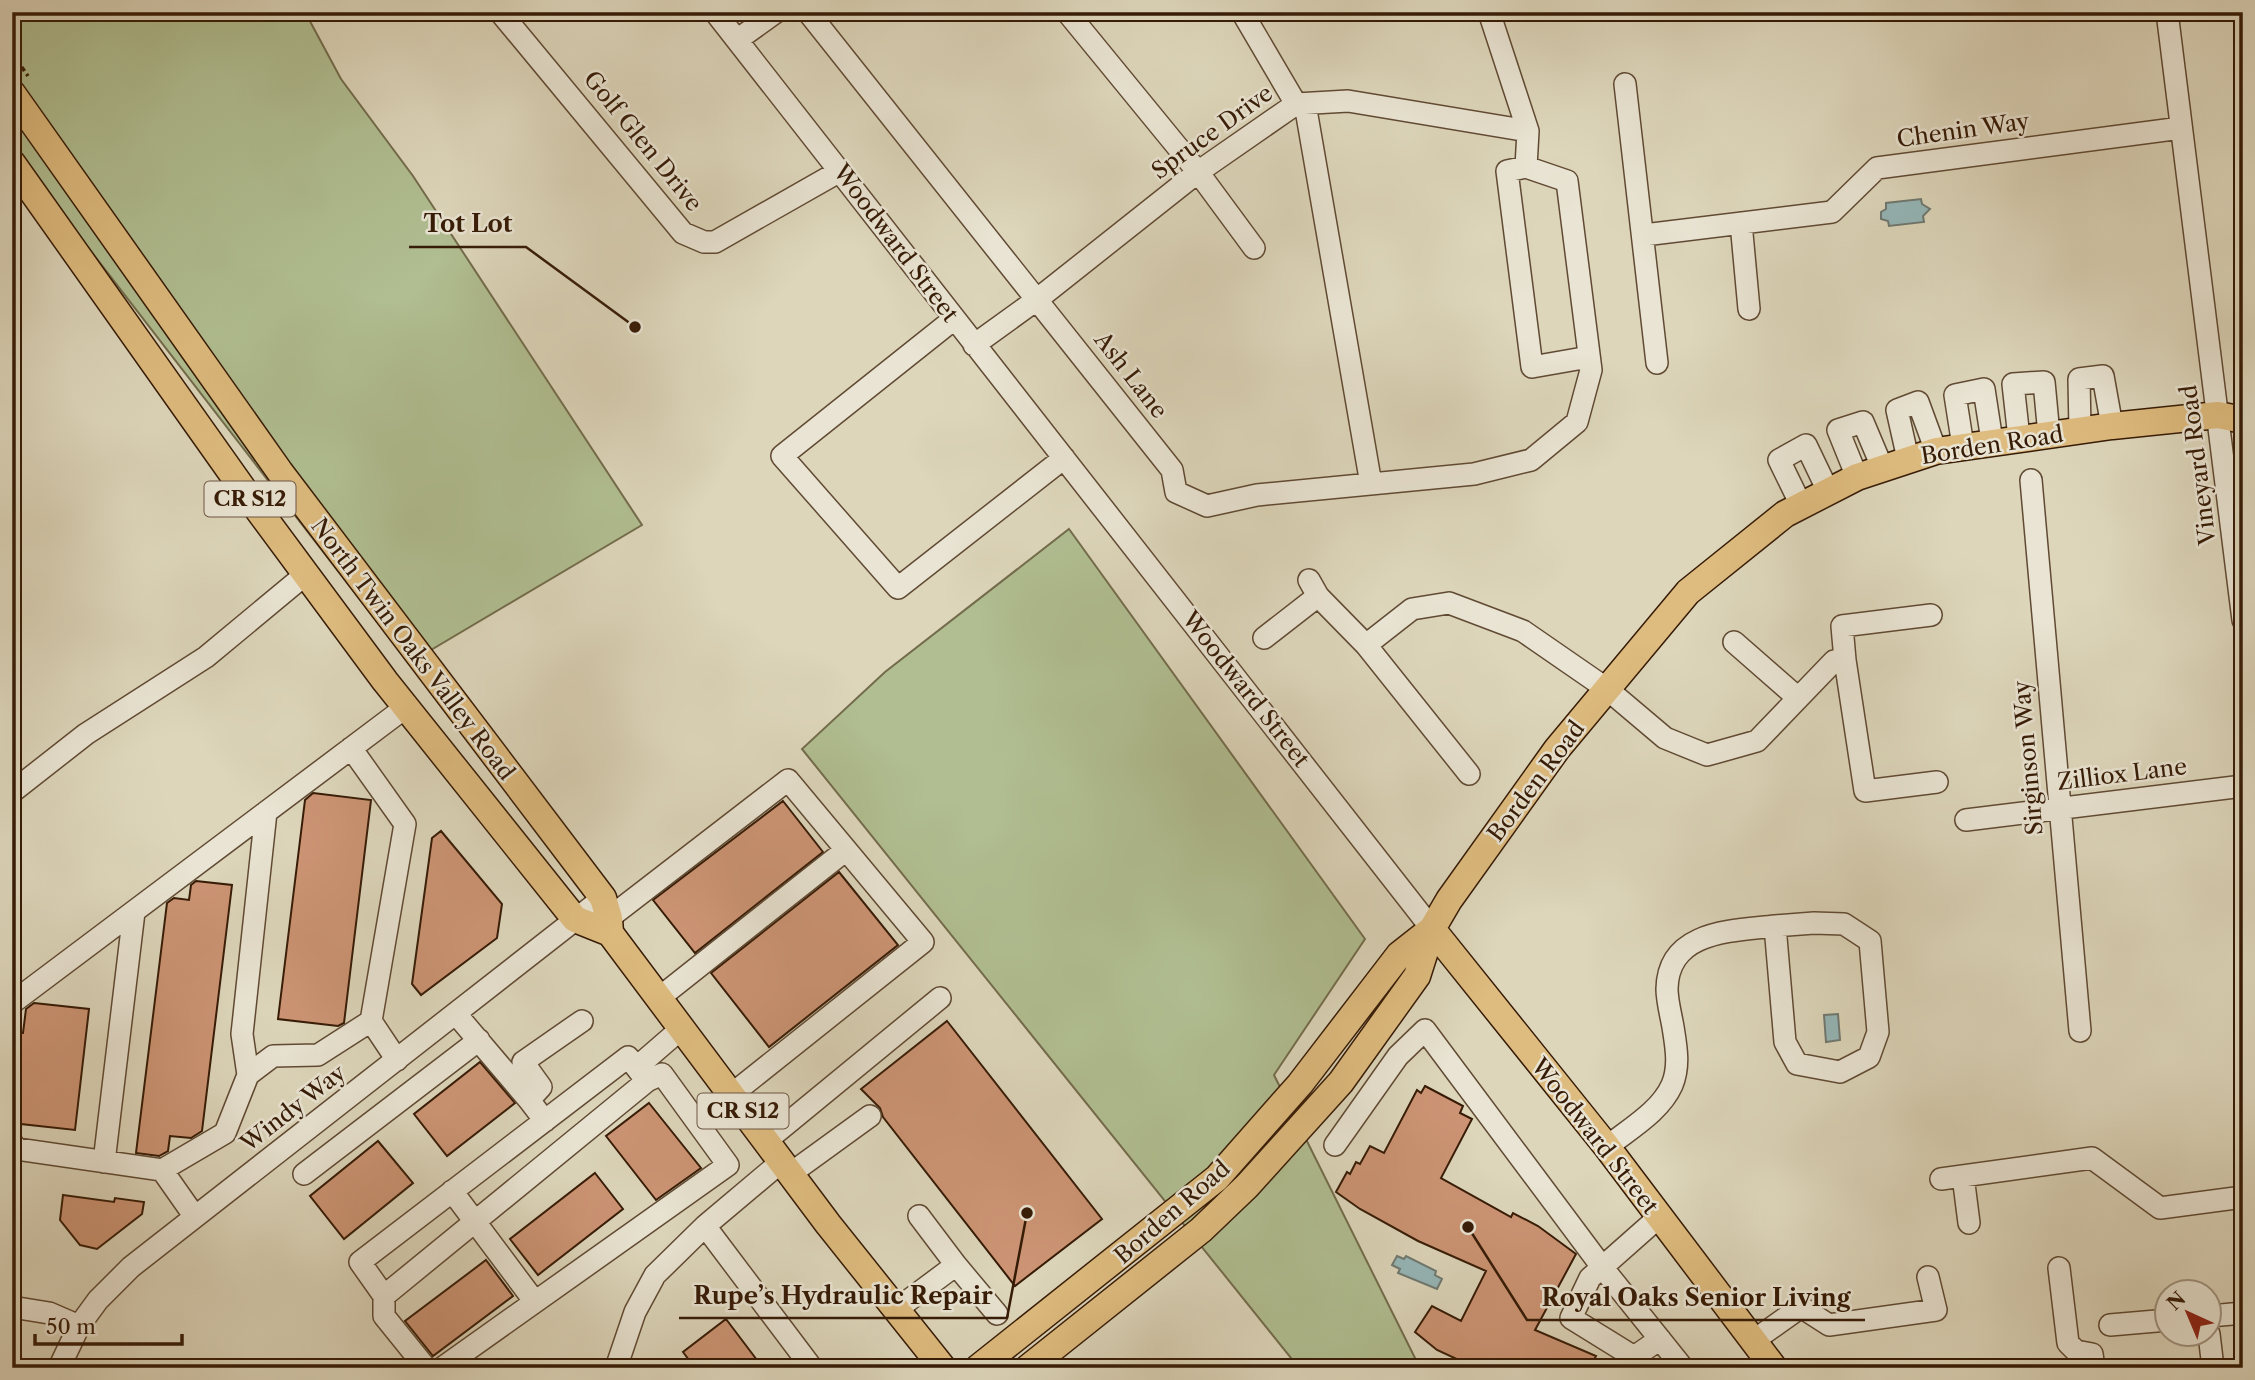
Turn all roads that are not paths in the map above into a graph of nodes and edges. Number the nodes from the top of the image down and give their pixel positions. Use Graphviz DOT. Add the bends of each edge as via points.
graph roads {
  1 [pos="500,12"];
  2 [pos="715,12"];
  3 [pos="776,12"];
  4 [pos="808,12"];
  5 [pos="1067,12"];
  6 [pos="1242,12"];
  7 [pos="1489,12"];
  8 [pos="2167,12"];
  9 [pos="737,40"];
  10 [pos="1625,84"];
  11 [pos="12,93"];
  12 [pos="1301,104"];
  13 [pos="2181,128"];
  14 [pos="1528,131"];
  15 [pos="12,163"];
  16 [pos="1526,167"];
  17 [pos="840,171"];
  18 [pos="1198,172"];
  19 [pos="1741,223"];
  20 [pos="1644,235"];
  21 [pos="1254,248"];
  22 [pos="1039,298"];
  23 [pos="1749,309"];
  24 [pos="954,320"];
  25 [pos="974,345"];
  26 [pos="1589,357"];
  27 [pos="1657,363"];
  28 [pos="2243,401"];
  29 [pos="2230,417"];
  30 [pos="2112,426"];
  31 [pos="2080,430"];
  32 [pos="2049,435"];
  33 [pos="2020,438"];
  34 [pos="1993,442"];
  35 [pos="1963,446"];
  36 [pos="1936,451"];
  37 [pos="1063,458"];
  38 [pos="1908,459"];
  39 [pos="1882,467"];
  40 [pos="1857,477"];
  41 [pos="2031,480"];
  42 [pos="1371,484"];
  43 [pos="1828,491"];
  44 [pos="1801,505"];
  45 [pos="306,574"];
  46 [pos="1931,615"];
  47 [pos="2243,620"];
  48 [pos="1264,638"];
  49 [pos="1734,642"];
  50 [pos="1366,646"];
  51 [pos="1845,660"];
  52 [pos="1607,690"];
  53 [pos="1798,698"];
  54 [pos="406,707"];
  55 [pos="351,748"];
  56 [pos="1469,774"];
  57 [pos="1937,782"];
  58 [pos="2243,786"];
  59 [pos="12,792"];
  60 [pos="2058,809"];
  61 [pos="265,812"];
  62 [pos="1966,820"];
  63 [pos="846,850"];
  64 [pos="134,912"];
  65 [pos="607,916"];
  66 [pos="575,919"];
  67 [pos="1775,926"];
  68 [pos="1432,929"];
  69 [pos="659,998"];
  70 [pos="940,998"];
  71 [pos="12,1003"];
  72 [pos="456,1014"];
  73 [pos="371,1021"];
  74 [pos="582,1021"];
  75 [pos="682,1028"];
  76 [pos="2080,1031"];
  77 [pos="479,1040"];
  78 [pos="397,1060"];
  79 [pos="642,1074"];
  80 [pos="248,1075"];
  81 [pos="367,1083"];
  82 [pos="731,1095"];
  83 [pos="529,1100"];
  84 [pos="388,1110"];
  85 [pos="870,1116"];
  86 [pos="545,1121"];
  87 [pos="12,1143"];
  88 [pos="1335,1145"];
  89 [pos="1607,1147"];
  90 [pos="779,1159"];
  91 [pos="104,1162"];
  92 [pos="162,1170"];
  93 [pos="304,1174"];
  94 [pos="1963,1176"];
  95 [pos="1941,1179"];
  96 [pos="452,1191"];
  97 [pos="2243,1197"];
  98 [pos="919,1216"];
  99 [pos="195,1217"];
  100 [pos="1659,1217"];
  101 [pos="475,1222"];
  102 [pos="1969,1223"];
  103 [pos="705,1226"];
  104 [pos="956,1265"];
  105 [pos="1602,1267"];
  106 [pos="2059,1268"];
  107 [pos="1928,1277"];
  108 [pos="384,1296"];
  109 [pos="535,1302"];
  110 [pos="12,1307"];
  111 [pos="897,1309"];
  112 [pos="2243,1313"];
  113 [pos="997,1314"];
  114 [pos="2224,1315"];
  115 [pos="2154,1321"];
  116 [pos="2110,1325"];
  117 [pos="79,1326"];
  118 [pos="1660,1339"];
  119 [pos="1753,1341"];
  120 [pos="2211,1348"];
  121 [pos="59,1368"];
  122 [pos="426,1368"];
  123 [pos="442,1368"];
  124 [pos="615,1368"];
  125 [pos="812,1368"];
  126 [pos="943,1368"];
  127 [pos="978,1368"];
  128 [pos="1028,1368"];
  129 [pos="1683,1368"];
  130 [pos="1774,1368"];
  131 [pos="2094,1368"];
  132 [pos="2213,1368"];
  1 -- 17 [label="street, Golf Glen Drive" via="683,233 715,242"];
  2 -- 9 [label="street, Woodward Street"];
  3 -- 9 [label="street"];
  4 -- 22 [label="street, Ash Lane"];
  5 -- 18 [label="street"];
  6 -- 12 [label="street"];
  7 -- 14 [label="street"];
  8 -- 13 [label="street, Vineyard Road"];
  9 -- 17 [label="street, Woodward Street"];
  10 -- 20 [label="street"];
  11 -- 65 [label="main road, North Twin Oaks Valley Road / CR S12" via="280,472"];
  12 -- 14 [label="street, Spruce Drive" via="1348,101"];
  12 -- 18 [label="street, Spruce Drive"];
  12 -- 42 [label="street"];
  13 -- 19 [label="street, Chenin Way" via="1877,168 1832,212"];
  13 -- 29 [label="street, Vineyard Road"];
  14 -- 16 [label="street"];
  15 -- 45 [label="main road, North Twin Oaks Valley Road / CR S12"];
  16 -- 26 [label="street" via="1567,181"];
  16 -- 26 [label="street" via="1507,171 1532,367"];
  17 -- 24 [label="street, Woodward Street"];
  18 -- 21 [label="street"];
  18 -- 22 [label="street, Spruce Drive"];
  19 -- 20 [label="street, Chenin Way"];
  19 -- 23 [label="street"];
  20 -- 27 [label="street"];
  22 -- 25 [label="street, Spruce Drive"];
  22 -- 42 [label="street, Ash Lane" via="1172,470 1176,492 1207,506 1257,495"];
  24 -- 25 [label="street, Woodward Street"];
  24 -- 37 [label="street" via="782,456 898,588"];
  25 -- 37 [label="street, Woodward Street"];
  26 -- 42 [label="street, Ash Lane" via="1591,370 1577,422 1531,460 1474,474"];
  28 -- 29 [label="main road, Borden Road"];
  29 -- 30 [label="main road, Borden Road"];
  29 -- 47 [label="street, Vineyard Road"];
  30 -- 31 [label="main road, Borden Road"];
  30 -- 31 [label="street" via="2103,376 2079,379"];
  31 -- 32 [label="main road, Borden Road"];
  32 -- 33 [label="main road, Borden Road"];
  32 -- 33 [label="street" via="2044,382 2013,384"];
  33 -- 34 [label="main road, Borden Road"];
  34 -- 35 [label="main road, Borden Road"];
  34 -- 35 [label="street" via="1984,389 1955,395"];
  35 -- 36 [label="main road, Borden Road"];
  36 -- 38 [label="main road, Borden Road"];
  36 -- 38 [label="street" via="1918,402 1897,410"];
  37 -- 68 [label="street, Woodward Street"];
  38 -- 39 [label="main road, Borden Road"];
  39 -- 40 [label="main road, Borden Road"];
  39 -- 40 [label="street" via="1863,422 1838,430"];
  40 -- 43 [label="main road, Borden Road"];
  41 -- 60 [label="street, Sirginson Way"];
  43 -- 44 [label="main road, Borden Road"];
  43 -- 44 [label="street" via="1806,445 1779,460"];
  44 -- 52 [label="main road, Borden Road" via="1688,592"];
  45 -- 54 [label="main road, North Twin Oaks Valley Road / CR S12"];
  45 -- 59 [label="street" via="206,657 86,734"];
  46 -- 51 [label="street" via="1842,626"];
  48 -- 50 [label="street" via="1314,588"];
  49 -- 53 [label="street"];
  50 -- 52 [label="street" via="1412,608 1449,603 1523,631"];
  50 -- 56 [label="street"];
  51 -- 53 [label="street" via="1834,661"];
  51 -- 57 [label="street" via="1866,791"];
  52 -- 53 [label="street" via="1665,738 1707,755 1757,741"];
  52 -- 68 [label="main road, Borden Road" via="1557,750"];
  54 -- 55 [label="street"];
  54 -- 66 [label="main road, North Twin Oaks Valley Road / CR S12"];
  55 -- 61 [label="street"];
  55 -- 73 [label="street" via="405,824"];
  58 -- 60 [label="street, Zilliox Lane"];
  60 -- 62 [label="street, Zilliox Lane"];
  60 -- 76 [label="street, Sirginson Way"];
  61 -- 64 [label="street"];
  61 -- 80 [label="street" via="242,1034"];
  63 -- 65 [label="street" via="788,780"];
  63 -- 69 [label="street"];
  63 -- 82 [label="street" via="923,942"];
  64 -- 71 [label="street"];
  64 -- 91 [label="street"];
  65 -- 66 [label="main road, North Twin Oaks Valley Road / CR S12"];
  65 -- 69 [label="main road, North Twin Oaks Valley Road / CR S12"];
  66 -- 72 [label="street, Windy Way"];
  67 -- 67 [label="street" via="1844,924 1870,941 1878,1032 1869,1058 1840,1072 1797,1064 1785,1042"];
  67 -- 89 [label="street" via="1712,933 1680,954 1667,991 1678,1056 1672,1084 1659,1105"];
  68 -- 89 [label="main road, Woodward Street"];
  68 -- 127 [label="main road, Borden Road" via="1399,955 1280,1108 1217,1178"];
  68 -- 128 [label="main road" via="1417,976 1299,1130 1247,1186 1165,1259"];
  69 -- 75 [label="main road, North Twin Oaks Valley Road / CR S12"];
  70 -- 90 [label="street"];
  72 -- 77 [label="street"];
  72 -- 78 [label="street, Windy Way"];
  73 -- 78 [label="street"];
  73 -- 80 [label="street" via="318,1055 273,1056"];
  74 -- 83 [label="street" via="523,1062 541,1087"];
  75 -- 79 [label="street"];
  75 -- 82 [label="main road, North Twin Oaks Valley Road / CR S12"];
  77 -- 83 [label="street"];
  77 -- 84 [label="street"];
  78 -- 81 [label="street, Windy Way"];
  79 -- 86 [label="street" via="628,1057"];
  79 -- 101 [label="street"];
  79 -- 109 [label="street" via="662,1073 728,1166"];
  80 -- 92 [label="street" via="225,1133"];
  81 -- 84 [label="street"];
  81 -- 99 [label="street, Windy Way"];
  82 -- 90 [label="main road, North Twin Oaks Valley Road / CR S12"];
  83 -- 86 [label="street"];
  84 -- 93 [label="street"];
  85 -- 90 [label="street"];
  86 -- 96 [label="street"];
  87 -- 91 [label="street" via="17,1149"];
  88 -- 105 [label="street" via="1398,1056 1425,1030"];
  89 -- 100 [label="main road, Woodward Street"];
  90 -- 103 [label="street"];
  90 -- 111 [label="main road, North Twin Oaks Valley Road / CR S12"];
  91 -- 92 [label="street"];
  92 -- 99 [label="street"];
  94 -- 95 [label="street"];
  94 -- 97 [label="street" via="2092,1158 2160,1208"];
  94 -- 102 [label="street"];
  96 -- 101 [label="street"];
  96 -- 108 [label="street" via="360,1262"];
  98 -- 104 [label="street"];
  99 -- 117 [label="street, Windy Way" via="131,1267"];
  100 -- 105 [label="street"];
  100 -- 119 [label="main road, Woodward Street"];
  101 -- 108 [label="street"];
  101 -- 109 [label="street"];
  103 -- 124 [label="street" via="655,1275 635,1312"];
  103 -- 125 [label="street"];
  104 -- 111 [label="street"];
  104 -- 113 [label="street"];
  105 -- 118 [label="street"];
  105 -- 118 [label="street" via="1590,1278 1571,1318 1634,1357"];
  106 -- 131 [label="street" via="2068,1343 2076,1351 2092,1354"];
  107 -- 119 [label="street" via="1936,1310 1829,1325 1801,1307"];
  108 -- 122 [label="street" via="384,1316"];
  109 -- 123 [label="street"];
  110 -- 117 [label="street" via="49,1313"];
  111 -- 126 [label="main road, North Twin Oaks Valley Road / CR S12"];
  112 -- 114 [label="street"];
  115 -- 116 [label="street"];
  117 -- 121 [label="street, Windy Way"];
  118 -- 129 [label="street"];
  119 -- 130 [label="main road, Woodward Street"];
  120 -- 132 [label="street"];
}
